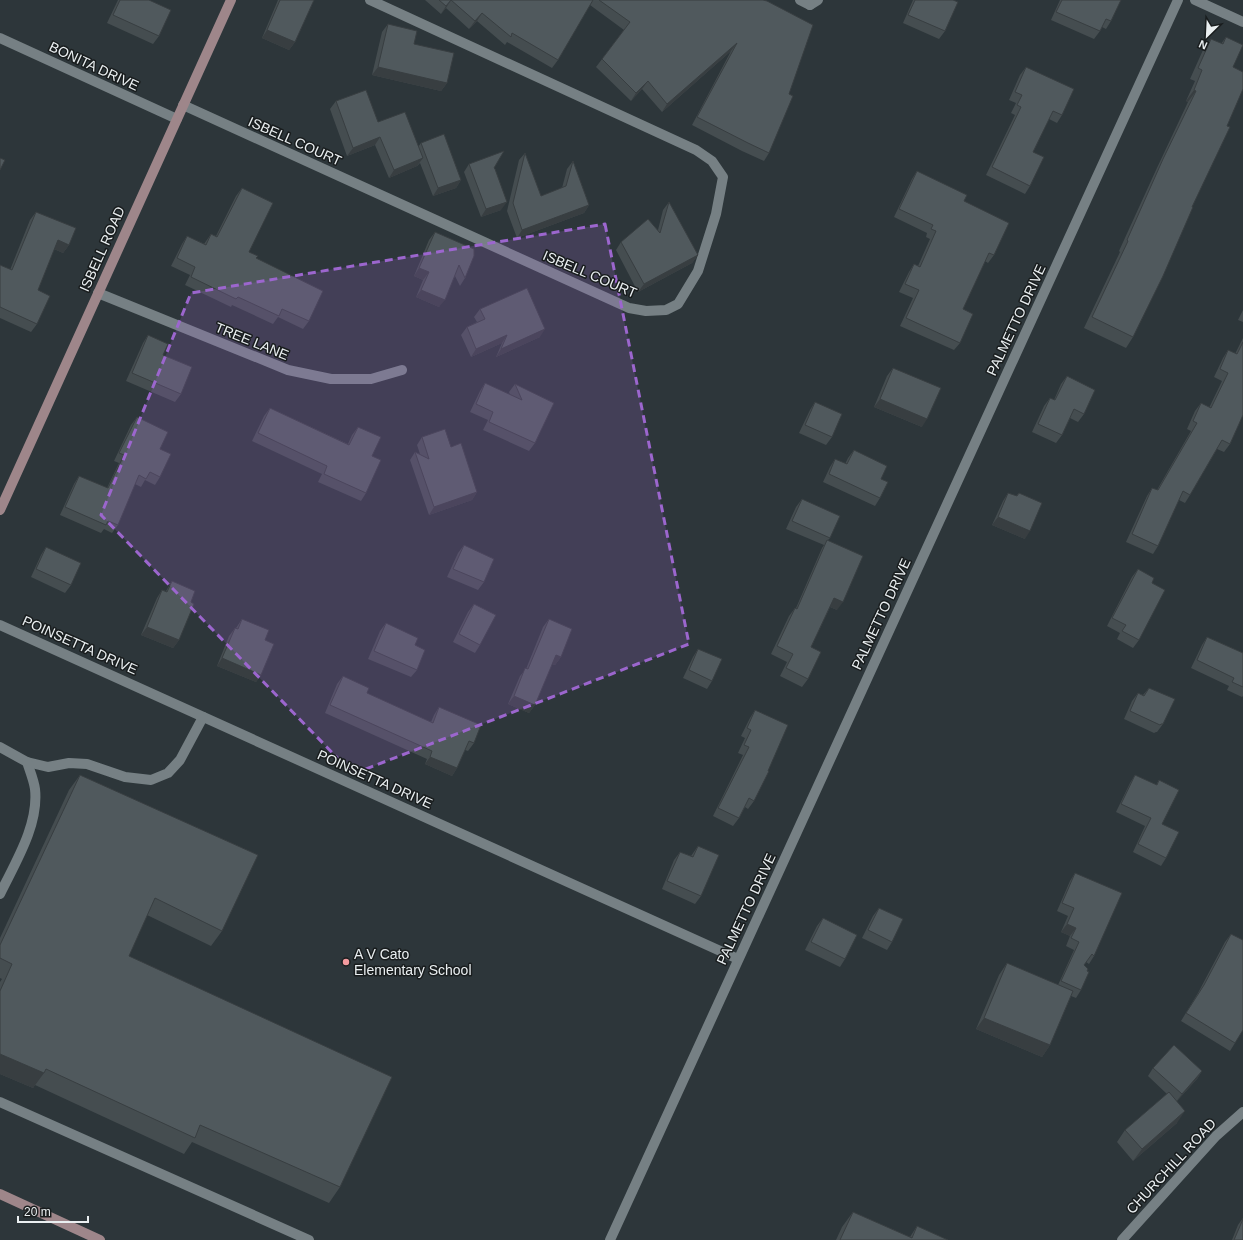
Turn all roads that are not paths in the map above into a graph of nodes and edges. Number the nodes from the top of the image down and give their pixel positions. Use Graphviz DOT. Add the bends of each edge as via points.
graph roads {
  1 [pos="230,0"];
  2 [pos="370,0"];
  3 [pos="800,0"];
  4 [pos="1178,0"];
  5 [pos="1195,0"];
  6 [pos="814,2"];
  7 [pos="1243,22"];
  8 [pos="0,38"];
  9 [pos="183,105"];
  10 [pos="177,119"];
  11 [pos="98,294"];
  12 [pos="402,370"];
  13 [pos="0,510"];
  14 [pos="0,625"];
  15 [pos="203,716"];
  16 [pos="0,747"];
  17 [pos="27,762"];
  18 [pos="0,894"];
  19 [pos="738,959"];
  20 [pos="0,1102"];
  21 [pos="1243,1112"];
  22 [pos="0,1194"];
  23 [pos="100,1240"];
  24 [pos="310,1240"];
  25 [pos="610,1240"];
  26 [pos="1122,1240"];
  1 -- 9 [label="street, ISBELL ROAD"];
  2 -- 9 [label="street, ISBELL COURT" via="696,150 712,161 723,178 716,214 698,271 678,304 666,310 646,311 629,308"];
  3 -- 6 [label="street"];
  4 -- 19 [label="street, PALMETTO DRIVE"];
  5 -- 7 [label="street"];
  8 -- 10 [label="street, BONITA DRIVE"];
  9 -- 10 [label="street, ISBELL ROAD"];
  10 -- 11 [label="street, ISBELL ROAD"];
  11 -- 12 [label="street, TREE LANE" via="288,370 331,379 371,379"];
  11 -- 13 [label="street, ISBELL ROAD"];
  14 -- 15 [label="street, POINSETTA DRIVE"];
  15 -- 17 [label="street" via="180,760 168,773 151,780 125,777 87,764 69,763 48,767"];
  15 -- 19 [label="street, POINSETTA DRIVE"];
  16 -- 17 [label="street"];
  17 -- 18 [label="street" via="35,789 34,810 28,834"];
  19 -- 25 [label="street, PALMETTO DRIVE"];
  20 -- 24 [label="street"];
  21 -- 26 [label="street, CHURCHILL ROAD" via="1216,1136"];
  22 -- 23 [label="street"];
}
